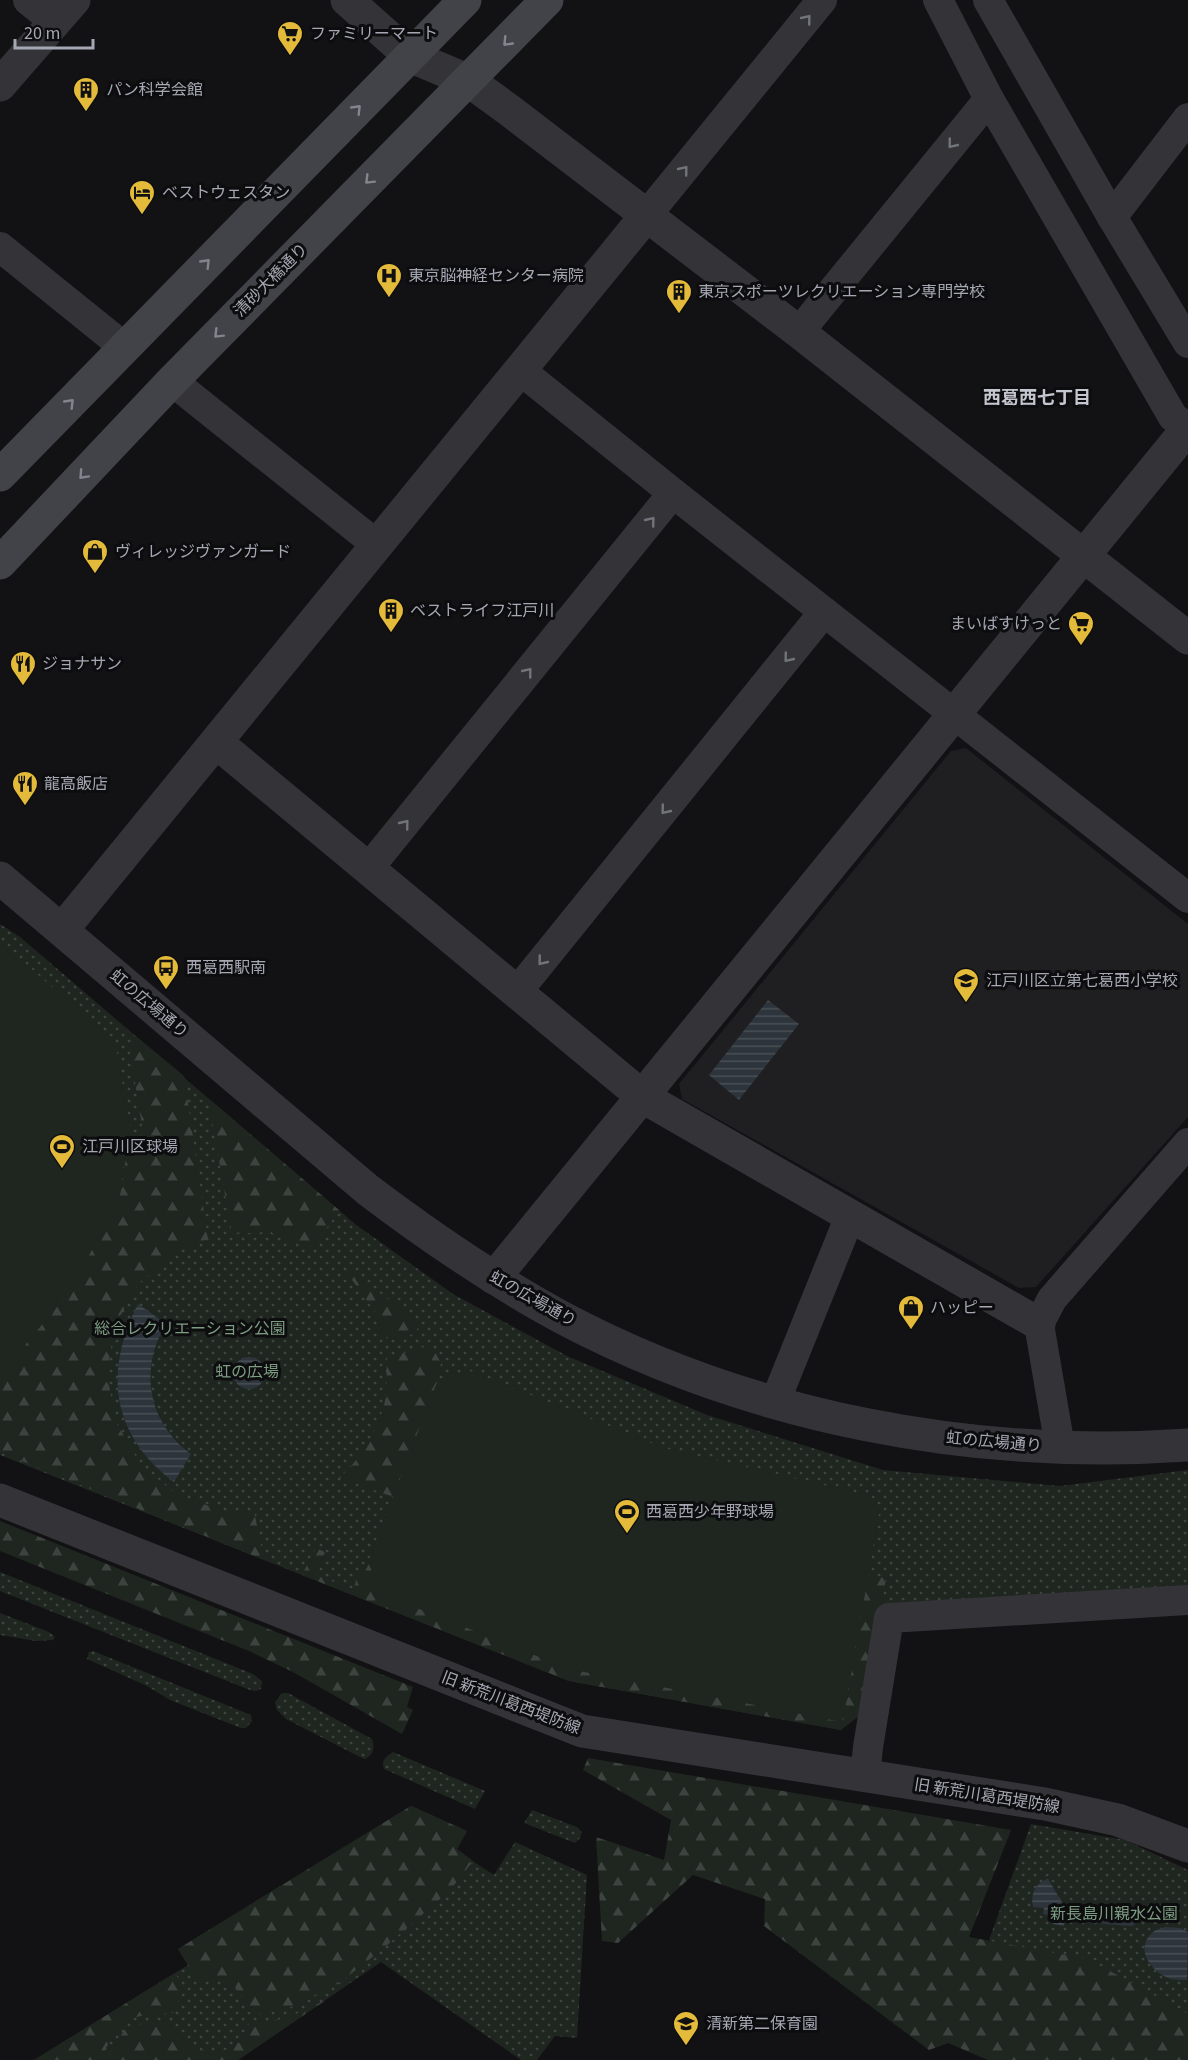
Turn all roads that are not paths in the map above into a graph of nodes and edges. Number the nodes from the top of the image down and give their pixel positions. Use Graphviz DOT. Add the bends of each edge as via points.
graph roads {
  1 [pos="28,0"];
  2 [pos="347,0"];
  3 [pos="465,0"];
  4 [pos="547,0"];
  5 [pos="822,0"];
  6 [pos="938,0"];
  7 [pos="988,0"];
  8 [pos="64,11"];
  9 [pos="410,56"];
  10 [pos="469,81"];
  11 [pos="0,85"];
  12 [pos="989,99"];
  13 [pos="1188,118"];
  14 [pos="646,216"];
  15 [pos="1112,217"];
  16 [pos="0,247"];
  17 [pos="799,332"];
  18 [pos="1188,343"];
  19 [pos="124,347"];
  20 [pos="520,370"];
  21 [pos="172,381"];
  22 [pos="1188,428"];
  23 [pos="0,475"];
  24 [pos="673,493"];
  25 [pos="377,545"];
  26 [pos="1084,555"];
  27 [pos="0,563"];
  28 [pos="824,612"];
  29 [pos="1188,638"];
  30 [pos="954,714"];
  31 [pos="216,742"];
  32 [pos="368,869"];
  33 [pos="0,878"];
  34 [pos="1188,898"];
  35 [pos="62,930"];
  36 [pos="516,993"];
  37 [pos="643,1097"];
  38 [pos="1188,1143"];
  39 [pos="849,1216"];
  40 [pos="494,1278"];
  41 [pos="1039,1324"];
  42 [pos="774,1402"];
  43 [pos="1188,1444"];
  44 [pos="1060,1447"];
  45 [pos="0,1500"];
  46 [pos="1188,1600"];
  47 [pos="866,1777"];
  48 [pos="1188,1846"];
  1 -- 8 [label="street"];
  2 -- 9 [label="street"];
  3 -- 9 [label="main road"];
  4 -- 10 [label="main road, 清砂大橋通り, one-way"];
  14 -- 5 [label="street, one-way"];
  6 -- 12 [label="street"];
  7 -- 15 [label="street"];
  8 -- 11 [label="street"];
  9 -- 10 [label="street"];
  19 -- 9 [label="main road, one-way"];
  10 -- 14 [label="street"];
  10 -- 21 [label="main road, 清砂大橋通り, one-way"];
  12 -- 17 [label="street, one-way"];
  12 -- 22 [label="street" via="1173,417"];
  13 -- 15 [label="street"];
  14 -- 17 [label="street"];
  14 -- 20 [label="street"];
  15 -- 18 [label="street"];
  16 -- 19 [label="street"];
  17 -- 26 [label="street"];
  23 -- 19 [label="main road, one-way"];
  20 -- 24 [label="street"];
  20 -- 25 [label="street"];
  21 -- 25 [label="street"];
  21 -- 27 [label="main road, 清砂大橋通り, one-way"];
  22 -- 26 [label="street"];
  24 -- 28 [label="street"];
  32 -- 24 [label="street, one-way"];
  25 -- 31 [label="street"];
  26 -- 29 [label="street"];
  26 -- 30 [label="street"];
  28 -- 30 [label="street"];
  28 -- 36 [label="street, one-way"];
  30 -- 34 [label="street"];
  30 -- 37 [label="street"];
  31 -- 32 [label="street"];
  31 -- 35 [label="street"];
  32 -- 36 [label="street"];
  33 -- 35 [label="street, 虹の広場通り"];
  35 -- 40 [label="street, 虹の広場通り" via="368,1190"];
  36 -- 37 [label="street"];
  37 -- 39 [label="street"];
  37 -- 40 [label="street"];
  38 -- 41 [label="street" via="1052,1299"];
  39 -- 41 [label="street"];
  39 -- 42 [label="street"];
  40 -- 42 [label="street, 虹の広場通り" via="630,1350"];
  41 -- 44 [label="street"];
  42 -- 44 [label="street, 虹の広場通り" via="917,1433 988,1443"];
  43 -- 44 [label="street, 虹の広場通り"];
  45 -- 47 [label="street, 旧 新荒川葛西堤防線" via="582,1731"];
  46 -- 47 [label="street" via="889,1618"];
  47 -- 48 [label="street, 旧 新荒川葛西堤防線" via="1045,1804 1118,1820"];
}
